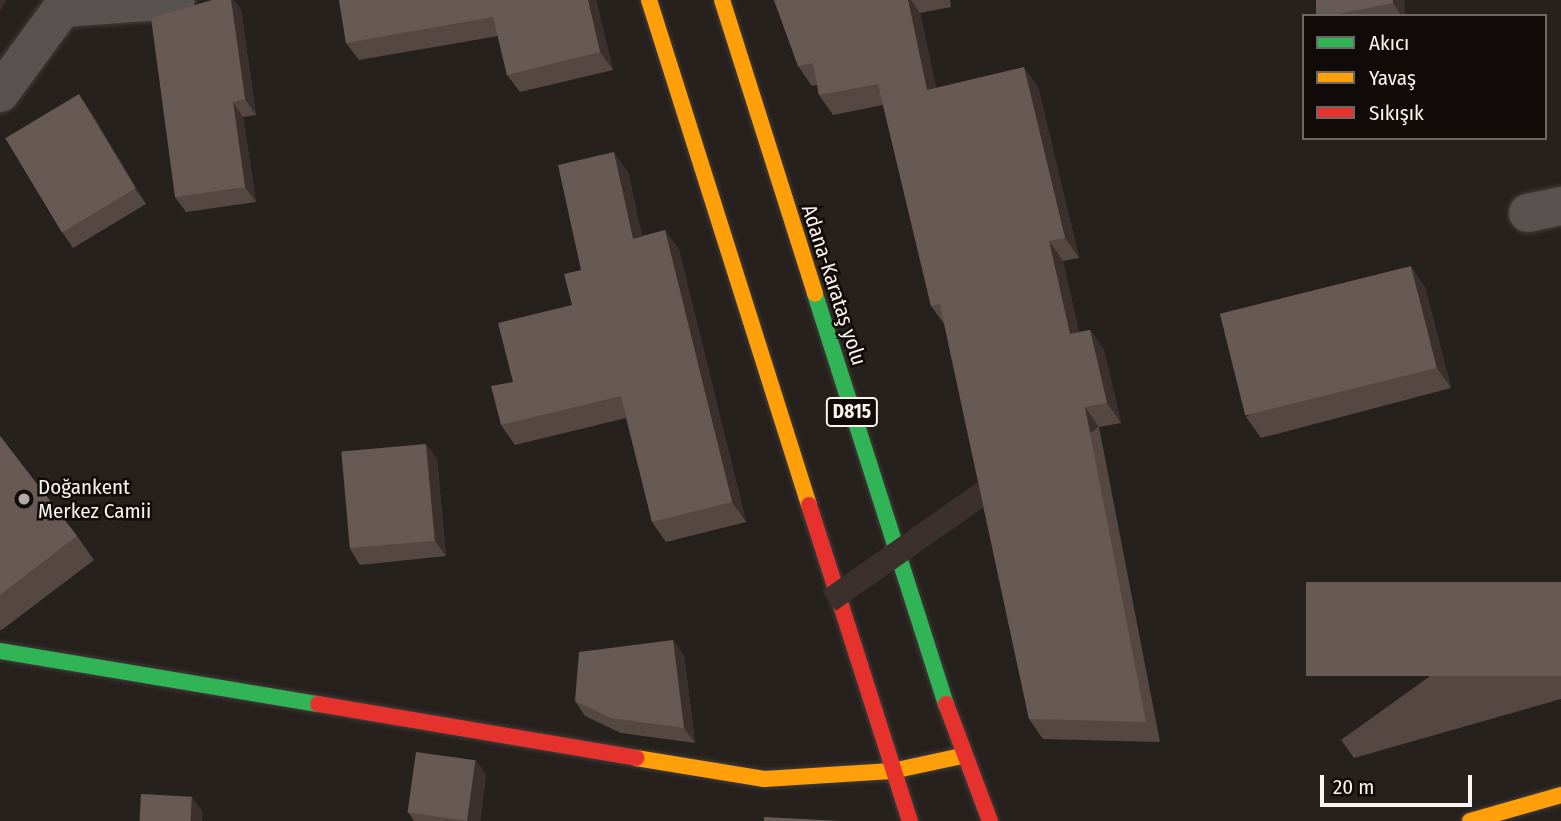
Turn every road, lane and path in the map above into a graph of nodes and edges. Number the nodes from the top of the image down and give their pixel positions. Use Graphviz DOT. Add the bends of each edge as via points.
graph roads {
  1 [pos="176,0"];
  2 [pos="649,0"];
  3 [pos="722,0"];
  4 [pos="65,4"];
  5 [pos="0,93"];
  6 [pos="0,651"];
  7 [pos="962,756"];
  8 [pos="892,771"];
  9 [pos="1561,795"];
  10 [pos="1511,817"];
  11 [pos="910,821"];
  12 [pos="990,821"];
  13 [pos="1470,821"];
  1 -- 4 [label="street"];
  2 -- 8 [label="main road"];
  3 -- 7 [label="main road, Adana-Karataş yolu / D815"];
  4 -- 5 [label="street"];
  6 -- 8 [label="main road" via="764,779"];
  7 -- 8 [label="main road"];
  7 -- 12 [label="main road, Adana-Karataş yolu / D815"];
  8 -- 11 [label="main road"];
  9 -- 10 [label="main road"];
  10 -- 13 [label="main road"];
}
